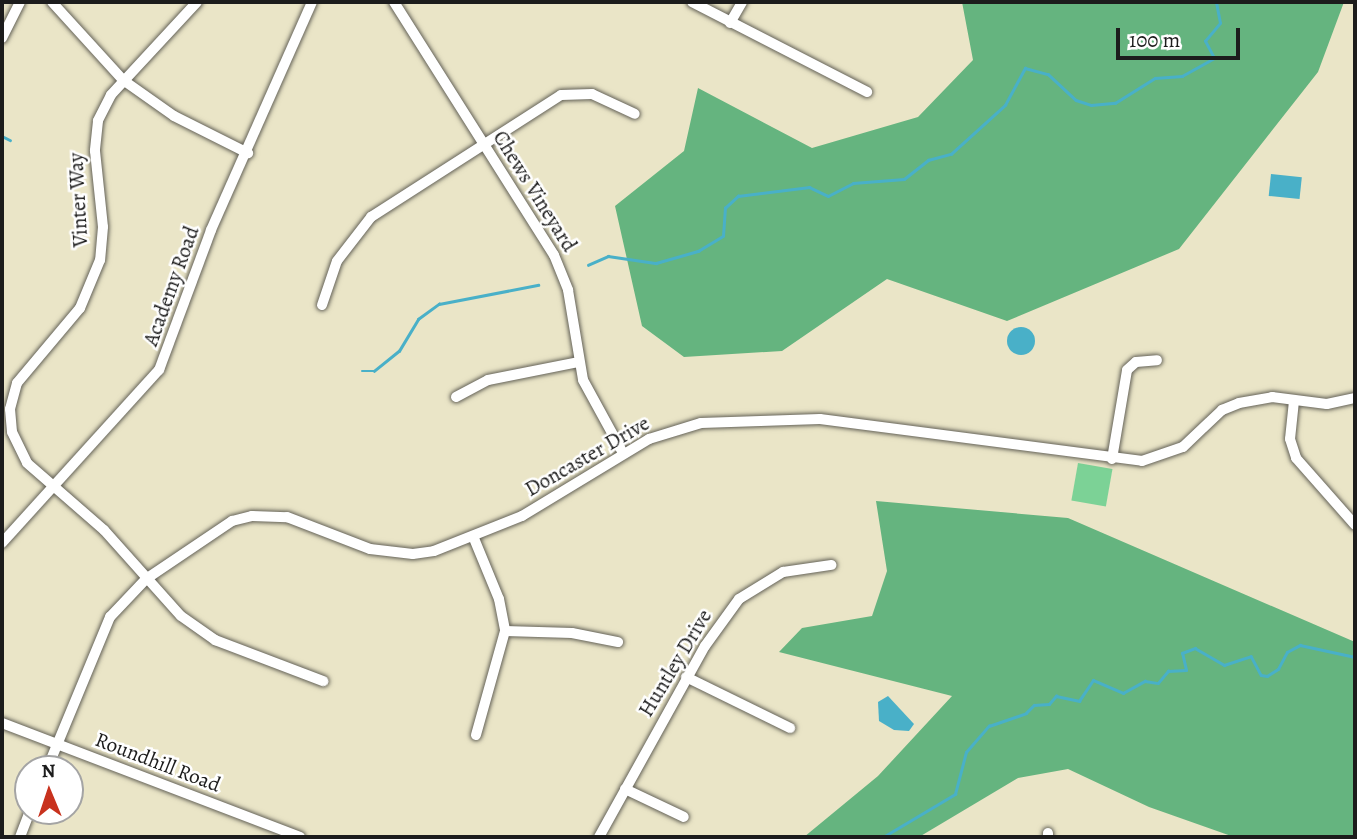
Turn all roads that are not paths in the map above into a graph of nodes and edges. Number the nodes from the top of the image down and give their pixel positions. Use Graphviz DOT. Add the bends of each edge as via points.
graph roads {
  1 [pos="20,2"];
  2 [pos="52,2"];
  3 [pos="197,2"];
  4 [pos="313,2"];
  5 [pos="394,2"];
  6 [pos="692,2"];
  7 [pos="742,2"];
  8 [pos="730,23"];
  9 [pos="2,38"];
  10 [pos="124,80"];
  11 [pos="867,92"];
  12 [pos="635,114"];
  13 [pos="484,144"];
  14 [pos="248,153"];
  15 [pos="322,305"];
  16 [pos="1157,360"];
  17 [pos="579,362"];
  18 [pos="456,397"];
  19 [pos="1355,398"];
  20 [pos="1294,401"];
  21 [pos="624,453"];
  22 [pos="1112,459"];
  23 [pos="54,487"];
  24 [pos="1355,525"];
  25 [pos="473,536"];
  26 [pos="2,544"];
  27 [pos="831,565"];
  28 [pos="146,579"];
  29 [pos="505,631"];
  30 [pos="618,642"];
  31 [pos="686,677"];
  32 [pos="323,681"];
  33 [pos="2,723"];
  34 [pos="790,728"];
  35 [pos="477,734"];
  36 [pos="57,744"];
  37 [pos="53,755"];
  38 [pos="625,789"];
  39 [pos="684,817"];
  40 [pos="300,837"];
  41 [pos="599,837"];
  1 -- 9 [label="street"];
  2 -- 10 [label="street"];
  3 -- 10 [label="street, Vinter Way"];
  4 -- 14 [label="street, Academy Road"];
  5 -- 13 [label="street, Chews Vineyard"];
  6 -- 8 [label="street"];
  7 -- 8 [label="street"];
  8 -- 11 [label="street"];
  10 -- 14 [label="street" via="174,116"];
  10 -- 23 [label="street, Vinter Way" via="103,108 94,135 103,227 95,277 70,322 23,372 10,409 21,455"];
  12 -- 13 [label="street" via="592,94 572,91"];
  13 -- 15 [label="street" via="388,203 357,231 337,261"];
  13 -- 17 [label="street, Chews Vineyard" via="562,273"];
  14 -- 23 [label="street, Academy Road" via="211,230 159,370"];
  16 -- 22 [label="street" via="1136,362 1127,370"];
  17 -- 18 [label="street" via="488,380"];
  17 -- 21 [label="street, Chews Vineyard" via="589,394"];
  19 -- 20 [label="street, Doncaster Drive" via="1327,404"];
  20 -- 22 [label="street, Doncaster Drive" via="1272,397 1239,403 1222,410 1171,454 1142,461"];
  20 -- 24 [label="street" via="1290,439 1296,458"];
  21 -- 22 [label="street, Doncaster Drive" via="665,432 701,423 797,418"];
  21 -- 25 [label="street, Doncaster Drive" via="544,504"];
  23 -- 26 [label="street, Academy Road"];
  23 -- 28 [label="street, Vinter Way" via="104,530"];
  25 -- 28 [label="street, Doncaster Drive" via="434,551 391,553 287,517 252,516 212,531"];
  25 -- 29 [label="street" via="499,599"];
  27 -- 31 [label="street, Huntley Drive" via="783,572 751,589 723,619"];
  28 -- 32 [label="street, Vinter Way" via="181,616 215,640"];
  28 -- 36 [label="street, Doncaster Drive" via="125,598 100,633"];
  29 -- 30 [label="street" via="554,631"];
  29 -- 35 [label="street"];
  31 -- 34 [label="street"];
  31 -- 38 [label="street, Huntley Drive"];
  33 -- 36 [label="street, Roundhill Road"];
  36 -- 37 [label="street, Doncaster Drive"];
  36 -- 40 [label="street, Roundhill Road"];
  38 -- 39 [label="street"];
  38 -- 41 [label="street, Huntley Drive"];
}
